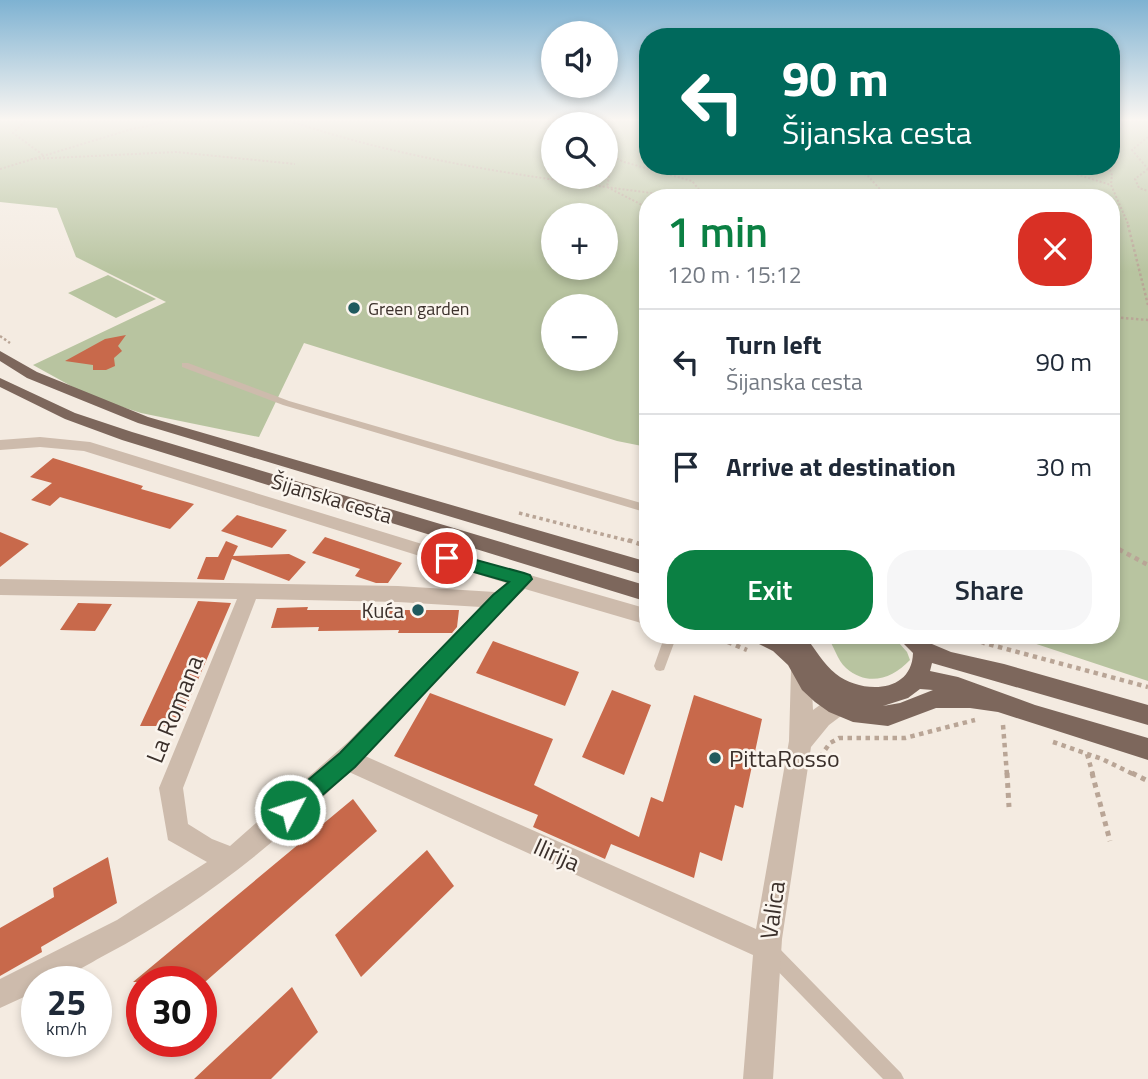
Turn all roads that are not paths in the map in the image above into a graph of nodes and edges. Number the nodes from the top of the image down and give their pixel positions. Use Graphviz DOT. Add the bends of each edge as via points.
graph roads {
  1 [pos="0,355"];
  2 [pos="185,365"];
  3 [pos="0,382"];
  4 [pos="0,446"];
  5 [pos="639,506"];
  6 [pos="639,566"];
  7 [pos="524,579"];
  8 [pos="0,587"];
  9 [pos="639,591"];
  10 [pos="250,592"];
  11 [pos="499,600"];
  12 [pos="639,614"];
  13 [pos="668,644"];
  14 [pos="757,644"];
  15 [pos="793,644"];
  16 [pos="800,644"];
  17 [pos="922,644"];
  18 [pos="929,644"];
  19 [pos="798,665"];
  20 [pos="660,666"];
  21 [pos="916,679"];
  22 [pos="864,696"];
  23 [pos="836,705"];
  24 [pos="995,713"];
  25 [pos="1148,715"];
  26 [pos="801,742"];
  27 [pos="1148,749"];
  28 [pos="348,760"];
  29 [pos="232,859"];
  30 [pos="767,947"];
  31 [pos="0,995"];
  32 [pos="758,1079"];
  33 [pos="895,1079"];
  1 -- 6 [label="main road" via="32,375 143,420"];
  2 -- 5 [label="lane" via="286,403"];
  3 -- 9 [label="main road" via="70,416 127,436"];
  4 -- 7 [label="street, Šijanska cesta" via="40,442 85,446"];
  7 -- 11 [label="street"];
  7 -- 12 [label="street, Šijanska cesta"];
  8 -- 10 [label="street"];
  10 -- 11 [label="street"];
  10 -- 29 [label="street, La Romana" via="171,788 177,831"];
  11 -- 28 [label="street"];
  13 -- 20 [label="lane"];
  14 -- 19 [label="main road" via="780,645"];
  15 -- 19 [label="main road"];
  16 -- 22 [label="main road" via="829,681"];
  17 -- 21 [label="main road" via="922,668"];
  18 -- 25 [label="main road" via="966,667 999,672"];
  19 -- 23 [label="main road" via="810,684"];
  19 -- 26 [label="street, Valica" via="804,696"];
  21 -- 22 [label="main road" via="894,694"];
  21 -- 24 [label="main road" via="960,685"];
  22 -- 23 [label="street"];
  23 -- 24 [label="main road" via="887,716 944,697"];
  23 -- 26 [label="street"];
  24 -- 27 [label="main road"];
  26 -- 30 [label="street, Valica"];
  28 -- 29 [label="street"];
  28 -- 30 [label="street, Ilirija"];
  29 -- 31 [label="street" via="138,923"];
  30 -- 32 [label="street, Valica"];
  30 -- 33 [label="lane"];
}
